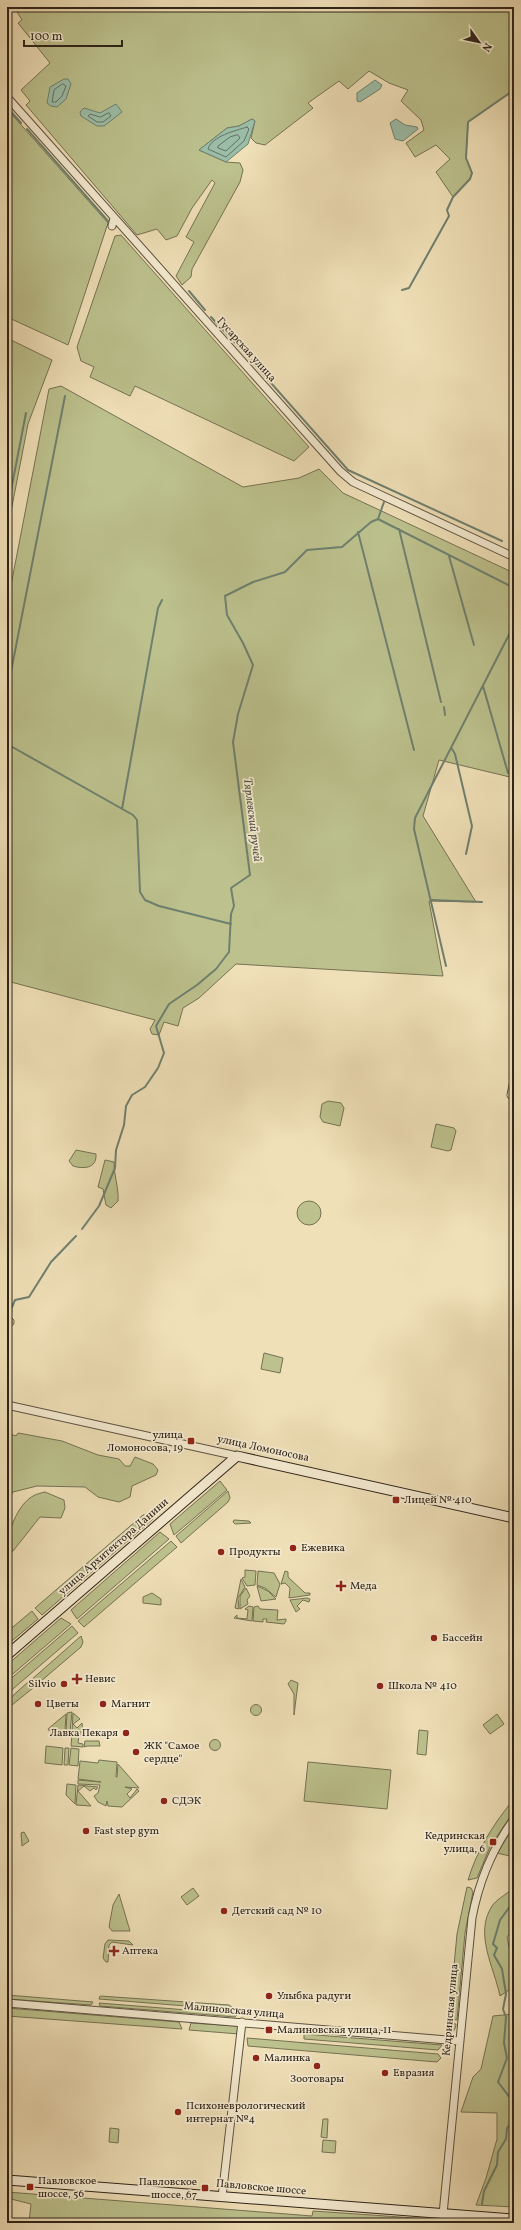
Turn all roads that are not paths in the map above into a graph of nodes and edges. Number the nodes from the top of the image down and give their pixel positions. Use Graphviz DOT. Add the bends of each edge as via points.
graph roads {
  1 [pos="7,98"];
  2 [pos="114,218"];
  3 [pos="112,226"];
  4 [pos="514,557"];
  5 [pos="514,1081"];
  6 [pos="511,1095"];
  7 [pos="7,1404"];
  8 [pos="237,1456"];
  9 [pos="514,1518"];
  10 [pos="7,1655"];
  11 [pos="514,1819"];
  12 [pos="7,2003"];
  13 [pos="242,2022"];
  14 [pos="459,2040"];
  15 [pos="7,2180"];
  16 [pos="222,2197"];
  17 [pos="443,2214"];
  18 [pos="514,2219"];
  1 -- 2 [label="street, Гусарская улица"];
  2 -- 3 [label="street"];
  2 -- 4 [label="street, Гусарская улица" via="340,471 353,482"];
  5 -- 6 [label="street"];
  7 -- 8 [label="street, улица Ломоносова"];
  8 -- 9 [label="street, улица Ломоносова"];
  8 -- 10 [label="street, улица Архитектора Данини"];
  11 -- 14 [label="street, Кедринская улица" via="491,1855 475,1903 469,1934"];
  12 -- 13 [label="street, Малиновская улица"];
  13 -- 14 [label="street, Малиновская улица"];
  13 -- 16 [label="street"];
  14 -- 17 [label="street, Кедринская улица"];
  15 -- 16 [label="street, Павловское шоссе"];
  16 -- 17 [label="street, Павловское шоссе"];
  17 -- 18 [label="street, Павловское шоссе"];
}
